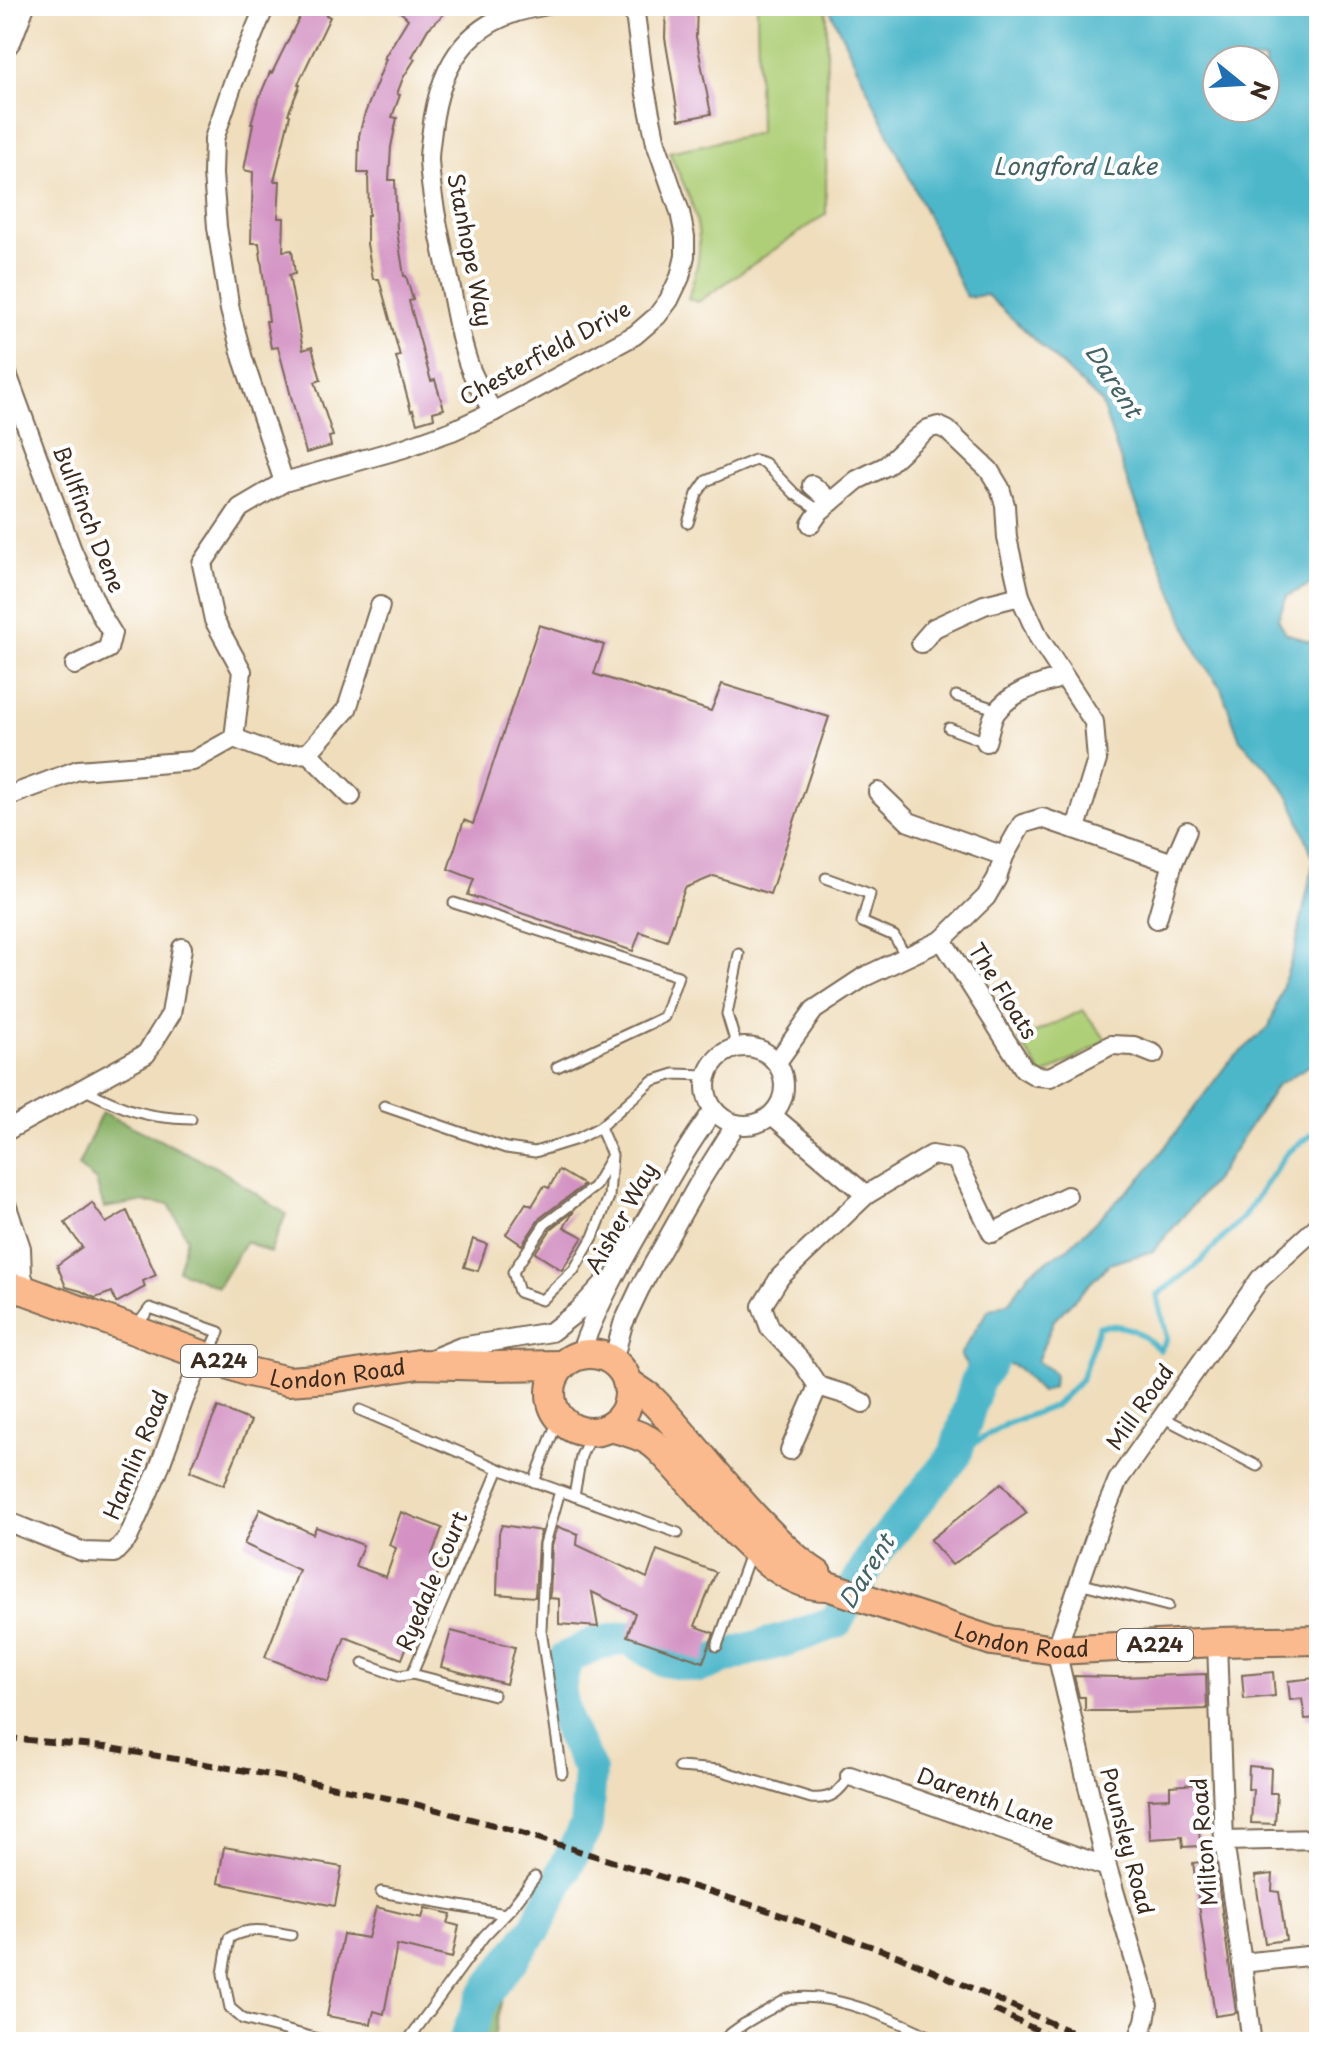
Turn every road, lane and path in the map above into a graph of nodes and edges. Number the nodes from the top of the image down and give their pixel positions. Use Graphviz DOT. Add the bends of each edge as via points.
graph roads {
  1 [pos="25,6"];
  2 [pos="265,6"];
  3 [pos="543,6"];
  4 [pos="634,6"];
  5 [pos="6,48"];
  6 [pos="6,371"];
  7 [pos="493,412"];
  8 [pos="284,482"];
  9 [pos="812,485"];
  10 [pos="821,512"];
  11 [pos="688,523"];
  12 [pos="1020,596"];
  13 [pos="380,606"];
  14 [pos="921,643"];
  15 [pos="75,665"];
  16 [pos="1064,677"];
  17 [pos="956,696"];
  18 [pos="998,710"];
  19 [pos="949,728"];
  20 [pos="234,738"];
  21 [pos="986,742"];
  22 [pos="308,753"];
  23 [pos="878,792"];
  24 [pos="351,796"];
  25 [pos="6,797"];
  26 [pos="1076,828"];
  27 [pos="1187,831"];
  28 [pos="1004,856"];
  29 [pos="1173,863"];
  30 [pos="826,878"];
  31 [pos="454,903"];
  32 [pos="1157,919"];
  33 [pos="942,940"];
  34 [pos="182,948"];
  35 [pos="739,954"];
  36 [pos="907,958"];
  37 [pos="737,1047"];
  38 [pos="1154,1054"];
  39 [pos="777,1062"];
  40 [pos="557,1067"];
  41 [pos="707,1075"];
  42 [pos="83,1089"];
  43 [pos="384,1106"];
  44 [pos="714,1110"];
  45 [pos="772,1115"];
  46 [pos="191,1119"];
  47 [pos="736,1124"];
  48 [pos="600,1127"];
  49 [pos="6,1131"];
  50 [pos="612,1155"];
  51 [pos="866,1195"];
  52 [pos="1067,1196"];
  53 [pos="6,1204"];
  54 [pos="1319,1225"];
  55 [pos="620,1265"];
  56 [pos="16,1288"];
  57 [pos="206,1356"];
  58 [pos="571,1360"];
  59 [pos="419,1364"];
  60 [pos="492,1366"];
  61 [pos="620,1371"];
  62 [pos="818,1386"];
  63 [pos="863,1403"];
  64 [pos="555,1408"];
  65 [pos="360,1410"];
  66 [pos="1162,1417"];
  67 [pos="601,1430"];
  68 [pos="790,1450"];
  69 [pos="1257,1466"];
  70 [pos="499,1469"];
  71 [pos="534,1482"];
  72 [pos="560,1491"];
  73 [pos="574,1496"];
  74 [pos="6,1521"];
  75 [pos="678,1533"];
  76 [pos="756,1536"];
  77 [pos="1079,1583"];
  78 [pos="1168,1606"];
  79 [pos="1319,1640"];
  80 [pos="1217,1642"];
  81 [pos="717,1646"];
  82 [pos="1056,1650"];
  83 [pos="363,1663"];
  84 [pos="412,1674"];
  85 [pos="494,1695"];
  86 [pos="679,1767"];
  87 [pos="562,1773"];
  88 [pos="850,1776"];
  89 [pos="1319,1839"];
  90 [pos="1224,1841"];
  91 [pos="1107,1867"];
  92 [pos="535,1877"];
  93 [pos="381,1892"];
  94 [pos="505,1914"];
  95 [pos="291,1935"];
  96 [pos="1318,1958"];
  97 [pos="1242,1963"];
  98 [pos="1251,2037"];
  99 [pos="330,2042"];
  100 [pos="404,2042"];
  101 [pos="721,2042"];
  102 [pos="940,2042"];
  103 [pos="1137,2042"];
  1 -- 5 [label="street"];
  2 -- 8 [label="street" via="214,139 213,174 230,310"];
  3 -- 7 [label="street, Stanhope Way" via="509,14 467,40 435,102 429,158 437,225 464,346"];
  4 -- 7 [label="street, Chesterfield Drive" via="656,143 685,237 680,277 657,316 635,335"];
  6 -- 15 [label="street, Bullfinch Dene" via="72,550 112,633 108,649"];
  7 -- 8 [label="street, Chesterfield Drive" via="416,444"];
  8 -- 20 [label="street, Chesterfield Drive" via="240,508 202,564 214,620 242,671"];
  9 -- 10 [label="street"];
  10 -- 11 [label="lane" via="755,460 706,481"];
  10 -- 12 [label="street" via="857,480 886,466 938,426 989,470 1000,488"];
  12 -- 14 [label="street" via="984,605 934,628"];
  12 -- 16 [label="street"];
  13 -- 22 [label="street" via="347,709"];
  16 -- 18 [label="street" via="1021,691"];
  16 -- 26 [label="street" via="1094,722 1097,760"];
  17 -- 18 [label="lane"];
  18 -- 21 [label="street"];
  19 -- 21 [label="lane"];
  20 -- 22 [label="street" via="278,755"];
  20 -- 25 [label="street" via="193,761 78,770"];
  22 -- 24 [label="street"];
  23 -- 28 [label="street" via="905,829"];
  26 -- 28 [label="street" via="1042,818 1022,824"];
  26 -- 29 [label="street"];
  27 -- 29 [label="street"];
  28 -- 33 [label="street" via="986,897"];
  29 -- 32 [label="street"];
  30 -- 36 [label="lane" via="870,894 862,922 894,936"];
  31 -- 40 [label="lane" via="678,976 664,1017"];
  33 -- 36 [label="street"];
  33 -- 38 [label="street, The Floats" via="1024,1069 1036,1076 1050,1077 1111,1045"];
  34 -- 42 [label="street" via="171,1014 146,1054"];
  35 -- 37 [label="lane" via="727,1014"];
  36 -- 39 [label="street" via="864,977 814,1010"];
  37 -- 39 [label="street" via="757,1048"];
  37 -- 41 [label="street" via="717,1058"];
  39 -- 45 [label="street" via="784,1090"];
  41 -- 44 [label="street" via="706,1091"];
  41 -- 48 [label="lane" via="674,1074 652,1081"];
  42 -- 46 [label="lane" via="133,1112"];
  42 -- 49 [label="street"];
  43 -- 48 [label="lane" via="506,1148 535,1152"];
  44 -- 47 [label="street"];
  44 -- 55 [label="street, Aisher Way"];
  45 -- 47 [label="street" via="758,1123"];
  45 -- 51 [label="street"];
  47 -- 61 [label="street" via="623,1324"];
  48 -- 50 [label="lane"];
  50 -- 50 [label="lane" via="609,1197 574,1270 542,1300 519,1292 513,1272 545,1224 594,1187"];
  51 -- 52 [label="street" via="932,1155 956,1159 992,1233"];
  51 -- 62 [label="street" via="780,1277 762,1306 770,1328"];
  53 -- 56 [label="street" via="21,1248 22,1275"];
  54 -- 66 [label="street, Mill Road" via="1260,1279"];
  55 -- 58 [label="street, Aisher Way"];
  55 -- 59 [label="street" via="551,1332 461,1347"];
  56 -- 57 [label="main road, London Road / A224"];
  57 -- 59 [label="main road, London Road / A224" via="288,1381"];
  57 -- 74 [label="street, Hamlin Road" via="128,1538 114,1553 84,1552"];
  58 -- 60 [label="main road, London Road / A224"];
  58 -- 61 [label="main road, London Road / A224" via="601,1355"];
  58 -- 64 [label="main road" via="552,1381"];
  59 -- 60 [label="main road, London Road / A224"];
  60 -- 64 [label="main road, London Road / A224" via="526,1382"];
  61 -- 67 [label="main road" via="629,1396 626,1409 617,1422"];
  61 -- 76 [label="main road, London Road / A224" via="657,1405"];
  62 -- 63 [label="street"];
  62 -- 68 [label="street"];
  64 -- 67 [label="main road, London Road / A224" via="575,1430"];
  64 -- 71 [label="lane"];
  65 -- 70 [label="lane"];
  66 -- 69 [label="lane"];
  66 -- 77 [label="street, Mill Road" via="1118,1480"];
  67 -- 73 [label="lane" via="581,1456"];
  67 -- 76 [label="main road, London Road / A224" via="628,1431 651,1442"];
  70 -- 71 [label="lane"];
  70 -- 84 [label="lane, Ryedale Court"];
  71 -- 72 [label="lane"];
  72 -- 73 [label="lane"];
  72 -- 87 [label="lane" via="545,1544 541,1630"];
  73 -- 75 [label="lane"];
  76 -- 81 [label="lane"];
  76 -- 82 [label="main road, London Road / A224" via="832,1588 992,1641"];
  77 -- 78 [label="lane"];
  77 -- 82 [label="street, Mill Road"];
  79 -- 80 [label="main road, London Road / A224"];
  80 -- 82 [label="main road, London Road / A224"];
  80 -- 90 [label="street, Milton Road"];
  82 -- 91 [label="street, Pounsley Road"];
  83 -- 84 [label="lane" via="399,1676"];
  84 -- 85 [label="lane, Ryedale Court"];
  86 -- 88 [label="lane" via="719,1770 822,1799 839,1791"];
  88 -- 91 [label="street, Darenth Lane"];
  89 -- 90 [label="street"];
  90 -- 97 [label="street, Milton Road"];
  91 -- 103 [label="street, Pounsley Road" via="1148,2005"];
  92 -- 94 [label="lane"];
  93 -- 94 [label="lane"];
  94 -- 100 [label="lane"];
  95 -- 99 [label="lane" via="252,1930 229,1938 223,1974 230,2008 243,2019"];
  96 -- 97 [label="street"];
  97 -- 98 [label="street, Milton Road"];
  101 -- 102 [label="lane" via="738,2026 787,2000 815,1997 914,2028"];
}
